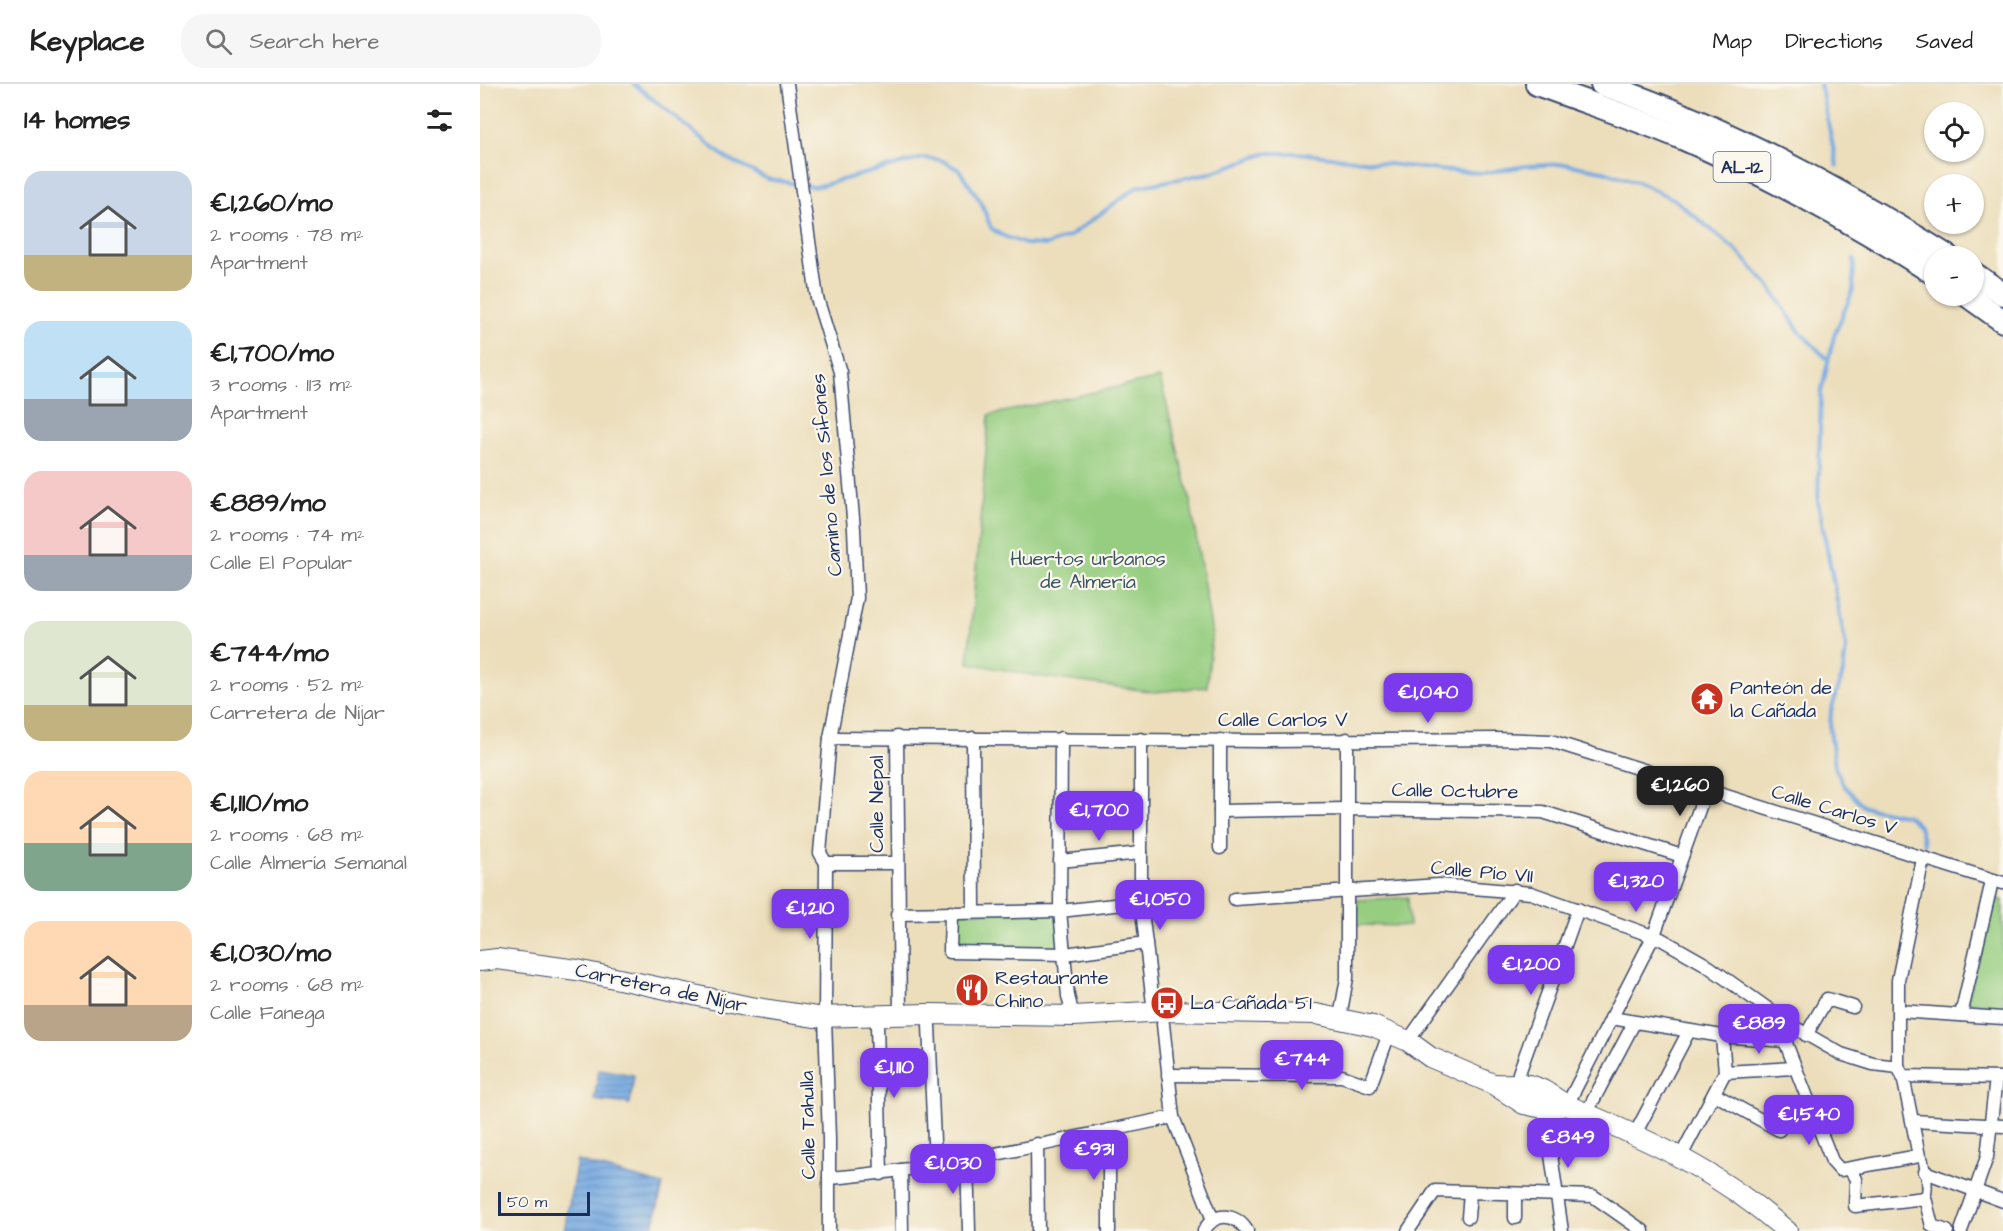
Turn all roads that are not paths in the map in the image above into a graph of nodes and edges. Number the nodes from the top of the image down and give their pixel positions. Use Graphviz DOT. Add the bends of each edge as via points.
graph roads {
  1 [pos="787,84"];
  2 [pos="1537,84"];
  3 [pos="1602,84"];
  4 [pos="1930,246"];
  5 [pos="1924,267"];
  6 [pos="1984,281"];
  7 [pos="2003,294"];
  8 [pos="1982,306"];
  9 [pos="2003,321"];
  10 [pos="830,738"];
  11 [pos="897,738"];
  12 [pos="973,738"];
  13 [pos="1061,738"];
  14 [pos="1142,739"];
  15 [pos="1347,739"];
  16 [pos="1220,740"];
  17 [pos="1706,790"];
  18 [pos="1348,809"];
  19 [pos="1220,811"];
  20 [pos="1220,848"];
  21 [pos="1141,853"];
  22 [pos="1682,856"];
  23 [pos="1923,859"];
  24 [pos="1060,861"];
  25 [pos="826,863"];
  26 [pos="897,863"];
  27 [pos="1997,882"];
  28 [pos="1515,890"];
  29 [pos="1348,891"];
  30 [pos="1234,899"];
  31 [pos="1141,902"];
  32 [pos="1578,909"];
  33 [pos="1060,911"];
  34 [pos="951,912"];
  35 [pos="974,912"];
  36 [pos="897,914"];
  37 [pos="1654,936"];
  38 [pos="1146,944"];
  39 [pos="1065,954"];
  40 [pos="486,956"];
  41 [pos="1853,1007"];
  42 [pos="1899,1011"];
  43 [pos="900,1014"];
  44 [pos="1961,1015"];
  45 [pos="1073,1016"];
  46 [pos="1340,1017"];
  47 [pos="825,1018"];
  48 [pos="1158,1018"];
  49 [pos="1611,1018"];
  50 [pos="2003,1018"];
  51 [pos="1634,1023"];
  52 [pos="877,1025"];
  53 [pos="929,1025"];
  54 [pos="1792,1026"];
  55 [pos="1689,1031"];
  56 [pos="1806,1035"];
  57 [pos="1722,1036"];
  58 [pos="1408,1041"];
  59 [pos="1785,1041"];
  60 [pos="1386,1042"];
  61 [pos="1430,1057"];
  62 [pos="1794,1068"];
  63 [pos="1900,1071"];
  64 [pos="1725,1072"];
  65 [pos="1168,1075"];
  66 [pos="2000,1078"];
  67 [pos="1518,1091"];
  68 [pos="1714,1094"];
  69 [pos="1554,1104"];
  70 [pos="1587,1113"];
  71 [pos="1173,1117"];
  72 [pos="1913,1121"];
  73 [pos="1997,1126"];
  74 [pos="1109,1130"];
  75 [pos="1779,1130"];
  76 [pos="1635,1134"];
  77 [pos="1037,1144"];
  78 [pos="1681,1156"];
  79 [pos="1919,1156"];
  80 [pos="967,1158"];
  81 [pos="935,1165"];
  82 [pos="901,1170"];
  83 [pos="1851,1171"];
  84 [pos="1925,1172"];
  85 [pos="881,1174"];
  86 [pos="830,1178"];
  87 [pos="1977,1191"];
  88 [pos="1470,1193"];
  89 [pos="1515,1195"];
  90 [pos="1556,1196"];
  91 [pos="1925,1198"];
  92 [pos="2003,1201"];
  93 [pos="1468,1218"];
  94 [pos="1515,1218"];
  95 [pos="1212,1220"];
  96 [pos="829,1231"];
  97 [pos="902,1231"];
  98 [pos="969,1231"];
  99 [pos="1038,1231"];
  100 [pos="1109,1231"];
  101 [pos="1204,1231"];
  102 [pos="1247,1231"];
  103 [pos="1408,1231"];
  104 [pos="1562,1231"];
  105 [pos="1643,1231"];
  106 [pos="1787,1231"];
  107 [pos="1947,1231"];
  108 [pos="1961,1231"];
  1 -- 10 [label="street, Camino de los Sifones" via="817,298 840,372 854,529 857,598"];
  2 -- 5 [label="highway, AL-12" via="1682,138 1857,226"];
  3 -- 4 [label="highway, AL-12" via="1739,140"];
  6 -- 7 [label="highway"];
  8 -- 9 [label="highway"];
  10 -- 11 [label="street, Calle Carlos V"];
  10 -- 25 [label="street, Camino de los Sifones" via="820,853"];
  11 -- 12 [label="street, Calle Carlos V"];
  11 -- 26 [label="street, Calle Nepal"];
  12 -- 13 [label="street, Calle Carlos V"];
  12 -- 35 [label="street"];
  13 -- 14 [label="street, Calle Carlos V"];
  13 -- 24 [label="street"];
  14 -- 16 [label="street, Calle Carlos V"];
  14 -- 21 [label="street"];
  15 -- 16 [label="street, Calle Carlos V"];
  15 -- 17 [label="street, Calle Carlos V" via="1551,741"];
  15 -- 18 [label="street"];
  16 -- 19 [label="street"];
  17 -- 22 [label="street"];
  17 -- 23 [label="street, Calle Carlos V"];
  18 -- 19 [label="street, Calle Octubre"];
  18 -- 22 [label="street, Calle Octubre" via="1543,812"];
  18 -- 29 [label="street"];
  19 -- 20 [label="street"];
  21 -- 24 [label="street"];
  21 -- 31 [label="street"];
  22 -- 37 [label="street"];
  23 -- 27 [label="street, Calle Carlos V"];
  23 -- 42 [label="street" via="1900,962"];
  24 -- 33 [label="street"];
  25 -- 26 [label="street"];
  25 -- 47 [label="street, Calle Tahulla"];
  26 -- 36 [label="street, Calle Nepal"];
  27 -- 44 [label="street"];
  28 -- 29 [label="street, Calle Pío VII" via="1439,885"];
  28 -- 32 [label="street, Calle Pío VII"];
  28 -- 58 [label="street"];
  29 -- 30 [label="street, Calle Pío VII"];
  29 -- 46 [label="street" via="1347,978"];
  31 -- 33 [label="street"];
  31 -- 38 [label="street"];
  32 -- 37 [label="street, Calle Pío VII"];
  32 -- 67 [label="street" via="1518,1073"];
  33 -- 35 [label="street"];
  33 -- 39 [label="street"];
  34 -- 35 [label="street"];
  34 -- 36 [label="street"];
  34 -- 39 [label="street" via="950,952"];
  36 -- 43 [label="street, Calle Nepal"];
  37 -- 49 [label="street"];
  37 -- 54 [label="street, Calle Pío VII" via="1705,963"];
  38 -- 39 [label="street"];
  38 -- 48 [label="street"];
  39 -- 45 [label="street"];
  40 -- 47 [label="main road, Carretera de Níjar"];
  41 -- 56 [label="street" via="1827,999"];
  42 -- 44 [label="street"];
  42 -- 63 [label="street"];
  43 -- 45 [label="main road, Carretera de Níjar"];
  43 -- 47 [label="main road, Carretera de Níjar"];
  44 -- 50 [label="street"];
  45 -- 48 [label="main road, Carretera de Níjar"];
  46 -- 48 [label="main road, Carretera de Níjar" via="1292,1012"];
  46 -- 58 [label="main road, Carretera de Níjar"];
  47 -- 52 [label="main road, Carretera de Níjar"];
  47 -- 86 [label="street, Calle Tahulla"];
  48 -- 53 [label="main road, Carretera de Níjar"];
  48 -- 60 [label="main road, Carretera de Níjar" via="1312,1024"];
  48 -- 65 [label="street"];
  49 -- 51 [label="street"];
  49 -- 69 [label="street"];
  51 -- 55 [label="street"];
  51 -- 70 [label="street"];
  52 -- 53 [label="main road, Carretera de Níjar"];
  52 -- 85 [label="street"];
  53 -- 81 [label="street"];
  54 -- 56 [label="street, Calle Pío VII"];
  54 -- 59 [label="street"];
  55 -- 57 [label="street"];
  55 -- 76 [label="street"];
  56 -- 63 [label="street, Calle Pío VII" via="1841,1054"];
  57 -- 59 [label="street"];
  57 -- 64 [label="street"];
  58 -- 61 [label="main road, Carretera de Níjar"];
  59 -- 62 [label="street"];
  60 -- 61 [label="main road, Carretera de Níjar"];
  60 -- 65 [label="street" via="1370,1086 1342,1076"];
  61 -- 67 [label="main road, Carretera de Níjar"];
  62 -- 64 [label="street"];
  62 -- 83 [label="street" via="1832,1161 1840,1170"];
  63 -- 66 [label="street, Calle Pío VII"];
  63 -- 72 [label="street"];
  64 -- 68 [label="street"];
  65 -- 71 [label="street"];
  66 -- 73 [label="street"];
  67 -- 69 [label="main road, Carretera de Níjar"];
  68 -- 75 [label="street"];
  68 -- 78 [label="street"];
  69 -- 70 [label="main road"];
  69 -- 90 [label="street" via="1547,1127"];
  70 -- 76 [label="main road"];
  71 -- 74 [label="street"];
  71 -- 95 [label="street"];
  72 -- 73 [label="street"];
  72 -- 79 [label="street"];
  73 -- 87 [label="street"];
  74 -- 77 [label="street"];
  74 -- 100 [label="street"];
  76 -- 78 [label="main road"];
  77 -- 80 [label="street"];
  77 -- 99 [label="street"];
  78 -- 106 [label="main road" via="1748,1198"];
  79 -- 83 [label="street"];
  79 -- 84 [label="street"];
  80 -- 81 [label="street"];
  80 -- 98 [label="street"];
  81 -- 82 [label="street"];
  82 -- 85 [label="street"];
  82 -- 97 [label="street"];
  83 -- 91 [label="street" via="1856,1179 1856,1206"];
  84 -- 87 [label="street"];
  84 -- 91 [label="street"];
  85 -- 86 [label="street"];
  86 -- 96 [label="street, Calle Tahulla"];
  87 -- 92 [label="street"];
  87 -- 108 [label="street"];
  88 -- 89 [label="street"];
  88 -- 93 [label="street"];
  88 -- 103 [label="street" via="1435,1191"];
  89 -- 90 [label="street"];
  89 -- 94 [label="street"];
  90 -- 104 [label="street"];
  90 -- 105 [label="street" via="1600,1199"];
  91 -- 107 [label="street" via="1932,1226"];
  95 -- 101 [label="street"];
  95 -- 102 [label="street" via="1229,1216"];
}
